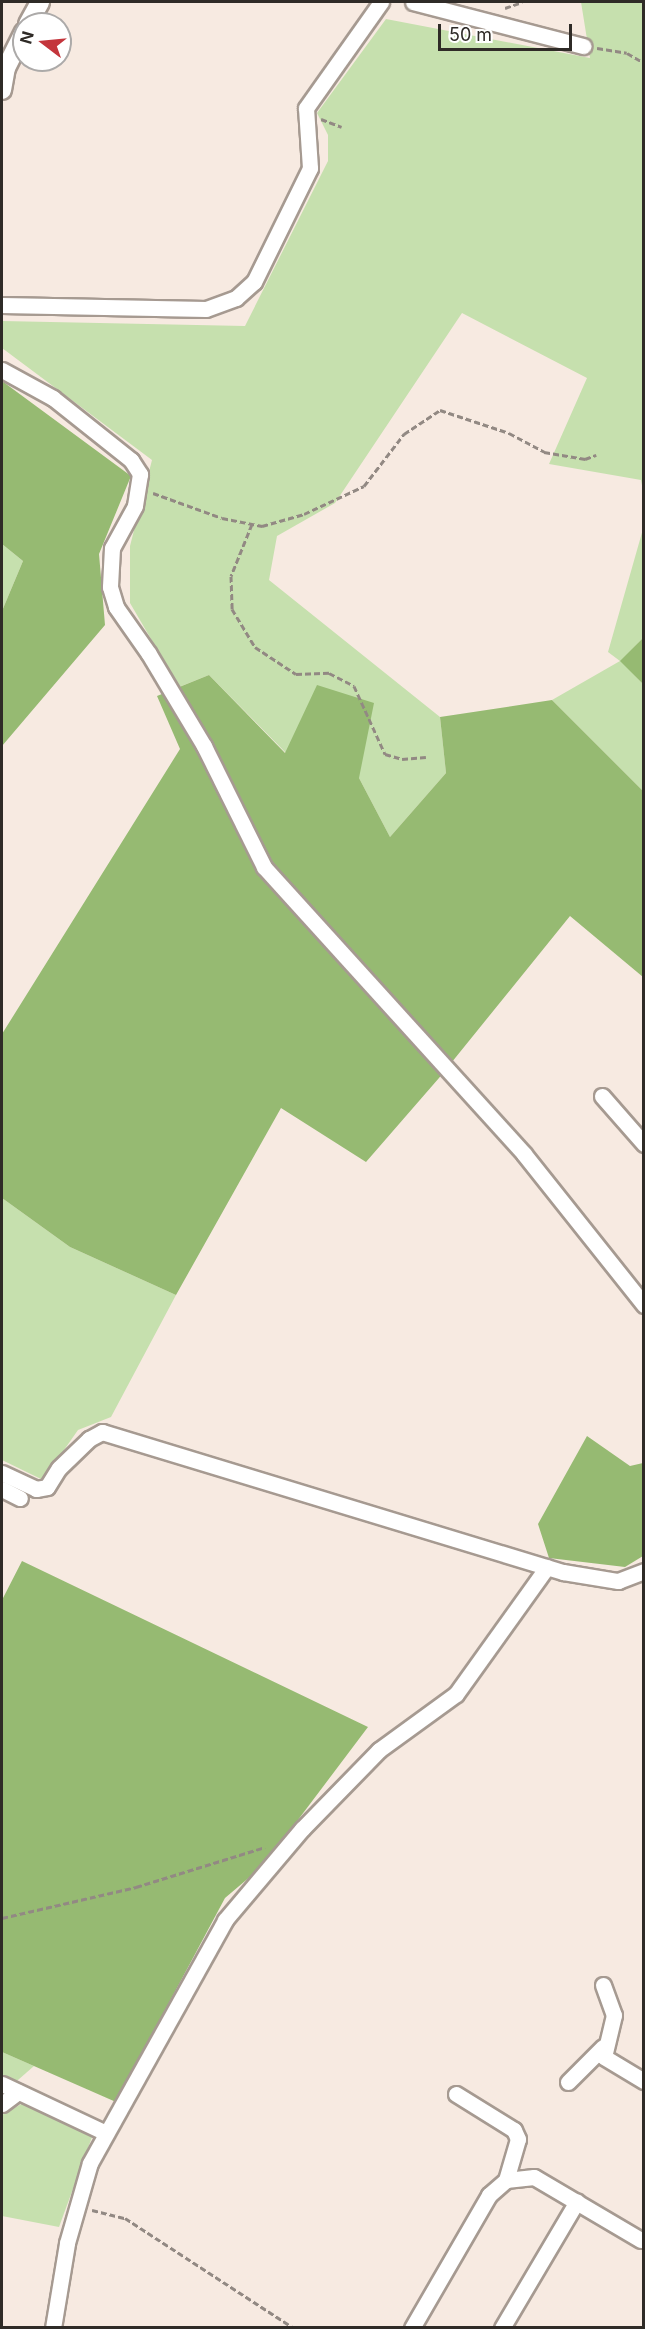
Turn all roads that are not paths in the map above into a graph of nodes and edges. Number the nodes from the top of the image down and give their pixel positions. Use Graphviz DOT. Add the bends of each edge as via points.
graph roads {
  1 [pos="381,2"];
  2 [pos="413,2"];
  3 [pos="583,46"];
  4 [pos="12,56"];
  5 [pos="2,90"];
  6 [pos="2,305"];
  7 [pos="2,370"];
  8 [pos="602,1096"];
  9 [pos="644,1144"];
  10 [pos="644,1305"];
  11 [pos="2,1473"];
  12 [pos="2,1489"];
  13 [pos="21,1498"];
  14 [pos="547,1567"];
  15 [pos="644,1571"];
  16 [pos="603,1985"];
  17 [pos="603,2047"];
  18 [pos="644,2080"];
  19 [pos="568,2082"];
  20 [pos="2,2084"];
  21 [pos="18,2092"];
  22 [pos="456,2094"];
  23 [pos="2,2104"];
  24 [pos="106,2133"];
  25 [pos="506,2181"];
  26 [pos="577,2201"];
  27 [pos="643,2236"];
  28 [pos="54,2328"];
  29 [pos="412,2328"];
  30 [pos="502,2328"];
  1 -- 6 [label="street" via="306,108 310,168 254,282 236,298 206,309"];
  2 -- 3 [label="street"];
  4 -- 5 [label="street"];
  7 -- 10 [label="street" via="53,398 130,460 140,474 140,489 112,548 110,587 116,607 204,746 264,867 524,1154"];
  8 -- 9 [label="street"];
  11 -- 14 [label="street" via="36,1489 47,1487 59,1468 89,1438 102,1432"];
  12 -- 13 [label="street"];
  14 -- 15 [label="street" via="618,1581"];
  14 -- 24 [label="street" via="456,1694 379,1750 296,1837 225,1920"];
  16 -- 17 [label="street" via="614,2015"];
  17 -- 18 [label="street" via="610,2064"];
  17 -- 19 [label="street"];
  20 -- 21 [label="street"];
  21 -- 23 [label="street"];
  21 -- 24 [label="street"];
  22 -- 25 [label="street" via="514,2130 518,2139"];
  24 -- 28 [label="street" via="90,2163 67,2244"];
  25 -- 26 [label="street" via="534,2177"];
  25 -- 29 [label="street" via="489,2194"];
  26 -- 27 [label="street"];
  26 -- 30 [label="street"];
}
